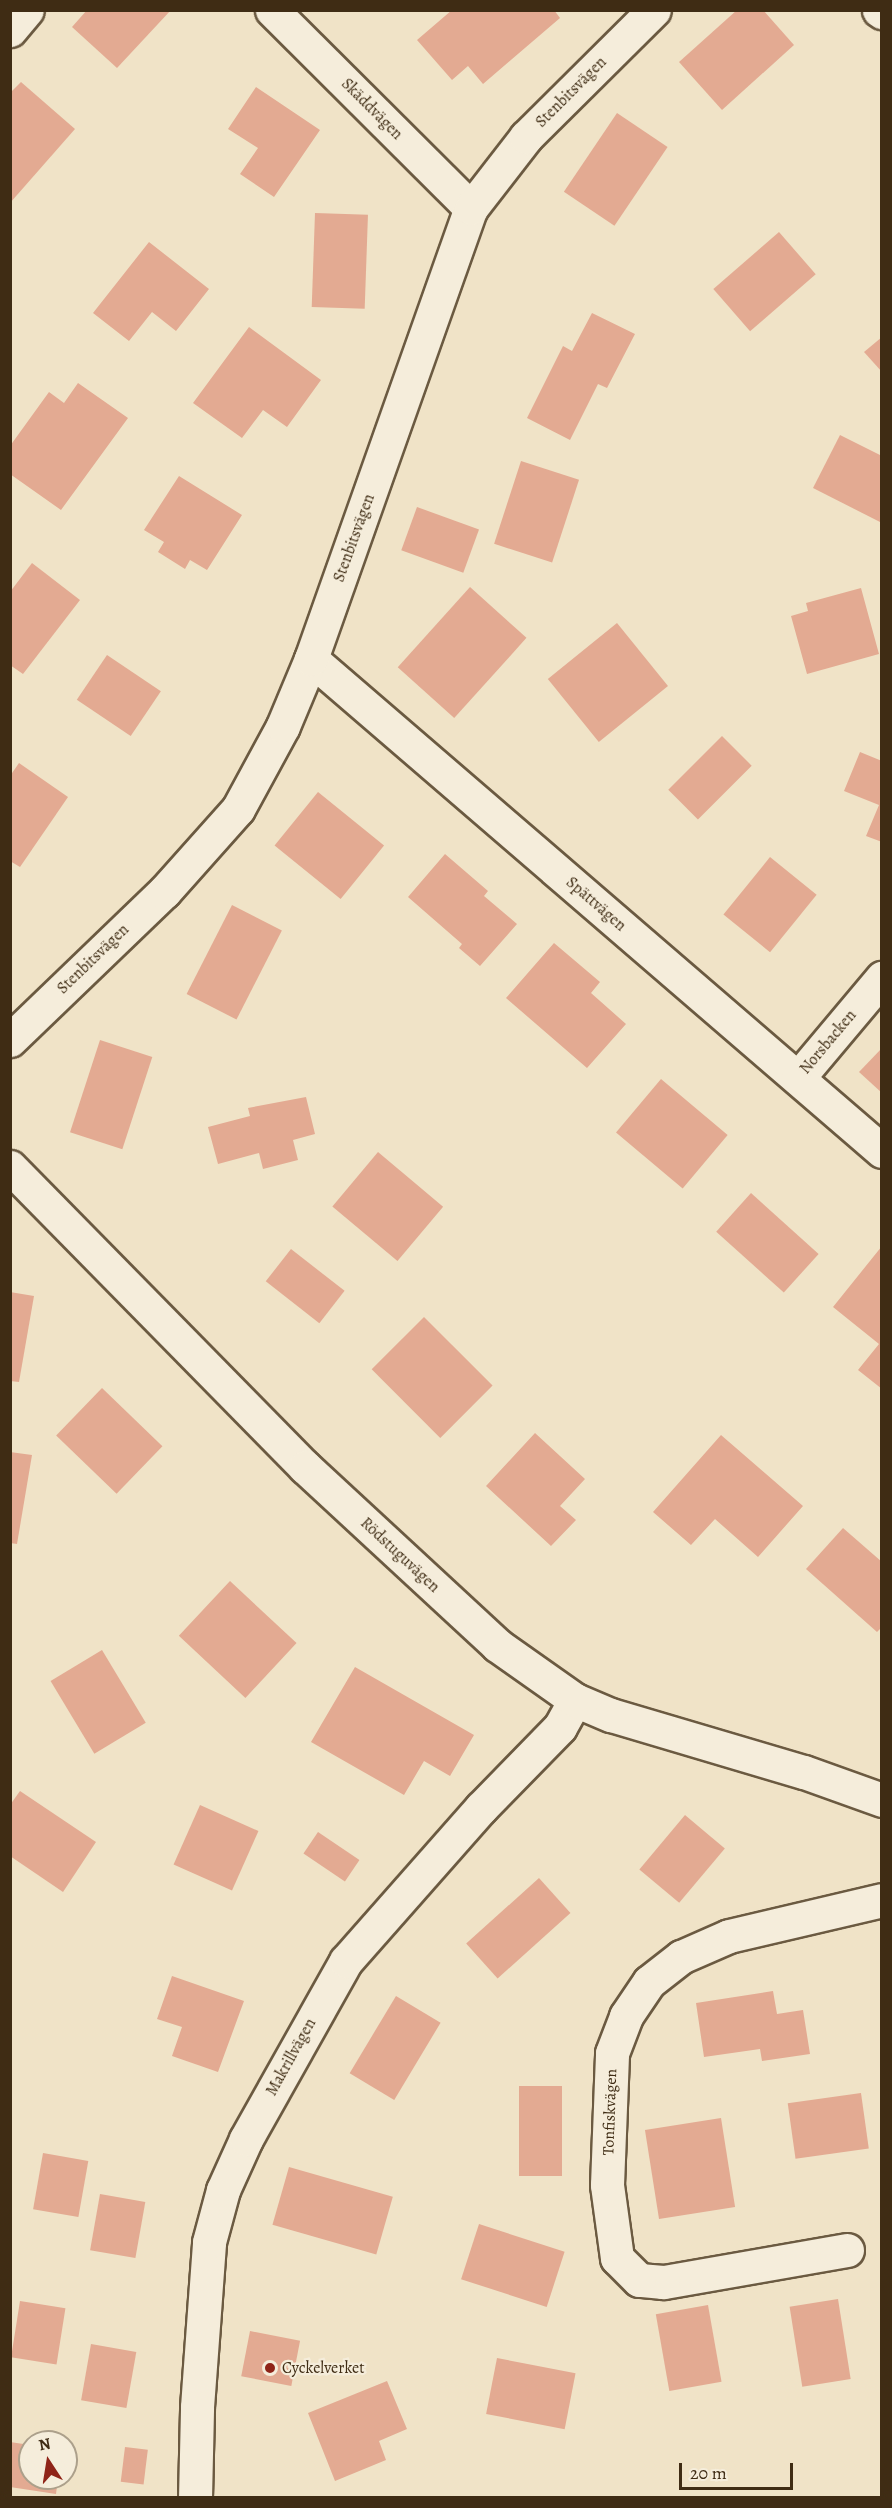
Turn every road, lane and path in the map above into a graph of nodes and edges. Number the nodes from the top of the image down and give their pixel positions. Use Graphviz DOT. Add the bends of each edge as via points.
graph roads {
  1 [pos="27,10"];
  2 [pos="272,10"];
  3 [pos="654,10"];
  4 [pos="10,30"];
  5 [pos="471,208"];
  6 [pos="311,658"];
  7 [pos="882,978"];
  8 [pos="10,1040"];
  9 [pos="798,1078"];
  10 [pos="882,1151"];
  11 [pos="10,1167"];
  12 [pos="575,1700"];
  13 [pos="882,1800"];
  14 [pos="882,1900"];
  15 [pos="848,2250"];
  16 [pos="195,2498"];
  1 -- 4 [label="street"];
  2 -- 5 [label="street, Skäddvägen"];
  3 -- 5 [label="street, Stenbitsvägen" via="526,137"];
  5 -- 6 [label="street, Stenbitsvägen"];
  6 -- 8 [label="street, Stenbitsvägen" via="283,726 238,809 164,892"];
  6 -- 9 [label="street, Spättvägen"];
  7 -- 9 [label="street, Norsbacken"];
  9 -- 10 [label="street, Spättvägen"];
  11 -- 12 [label="street, Rödstuguvägen" via="305,1467 497,1645"];
  12 -- 13 [label="street, Rödstuguvägen" via="611,1715"];
  12 -- 16 [label="street, Makrillvägen" via="560,1727 481,1808 346,1961 246,2139 223,2190 209,2242 196,2407"];
  14 -- 15 [label="street, Tonfiskvägen" via="729,1936 681,1957 649,1982 626,2016 612,2053 607,2185 617,2258 639,2280 663,2282"];
}
